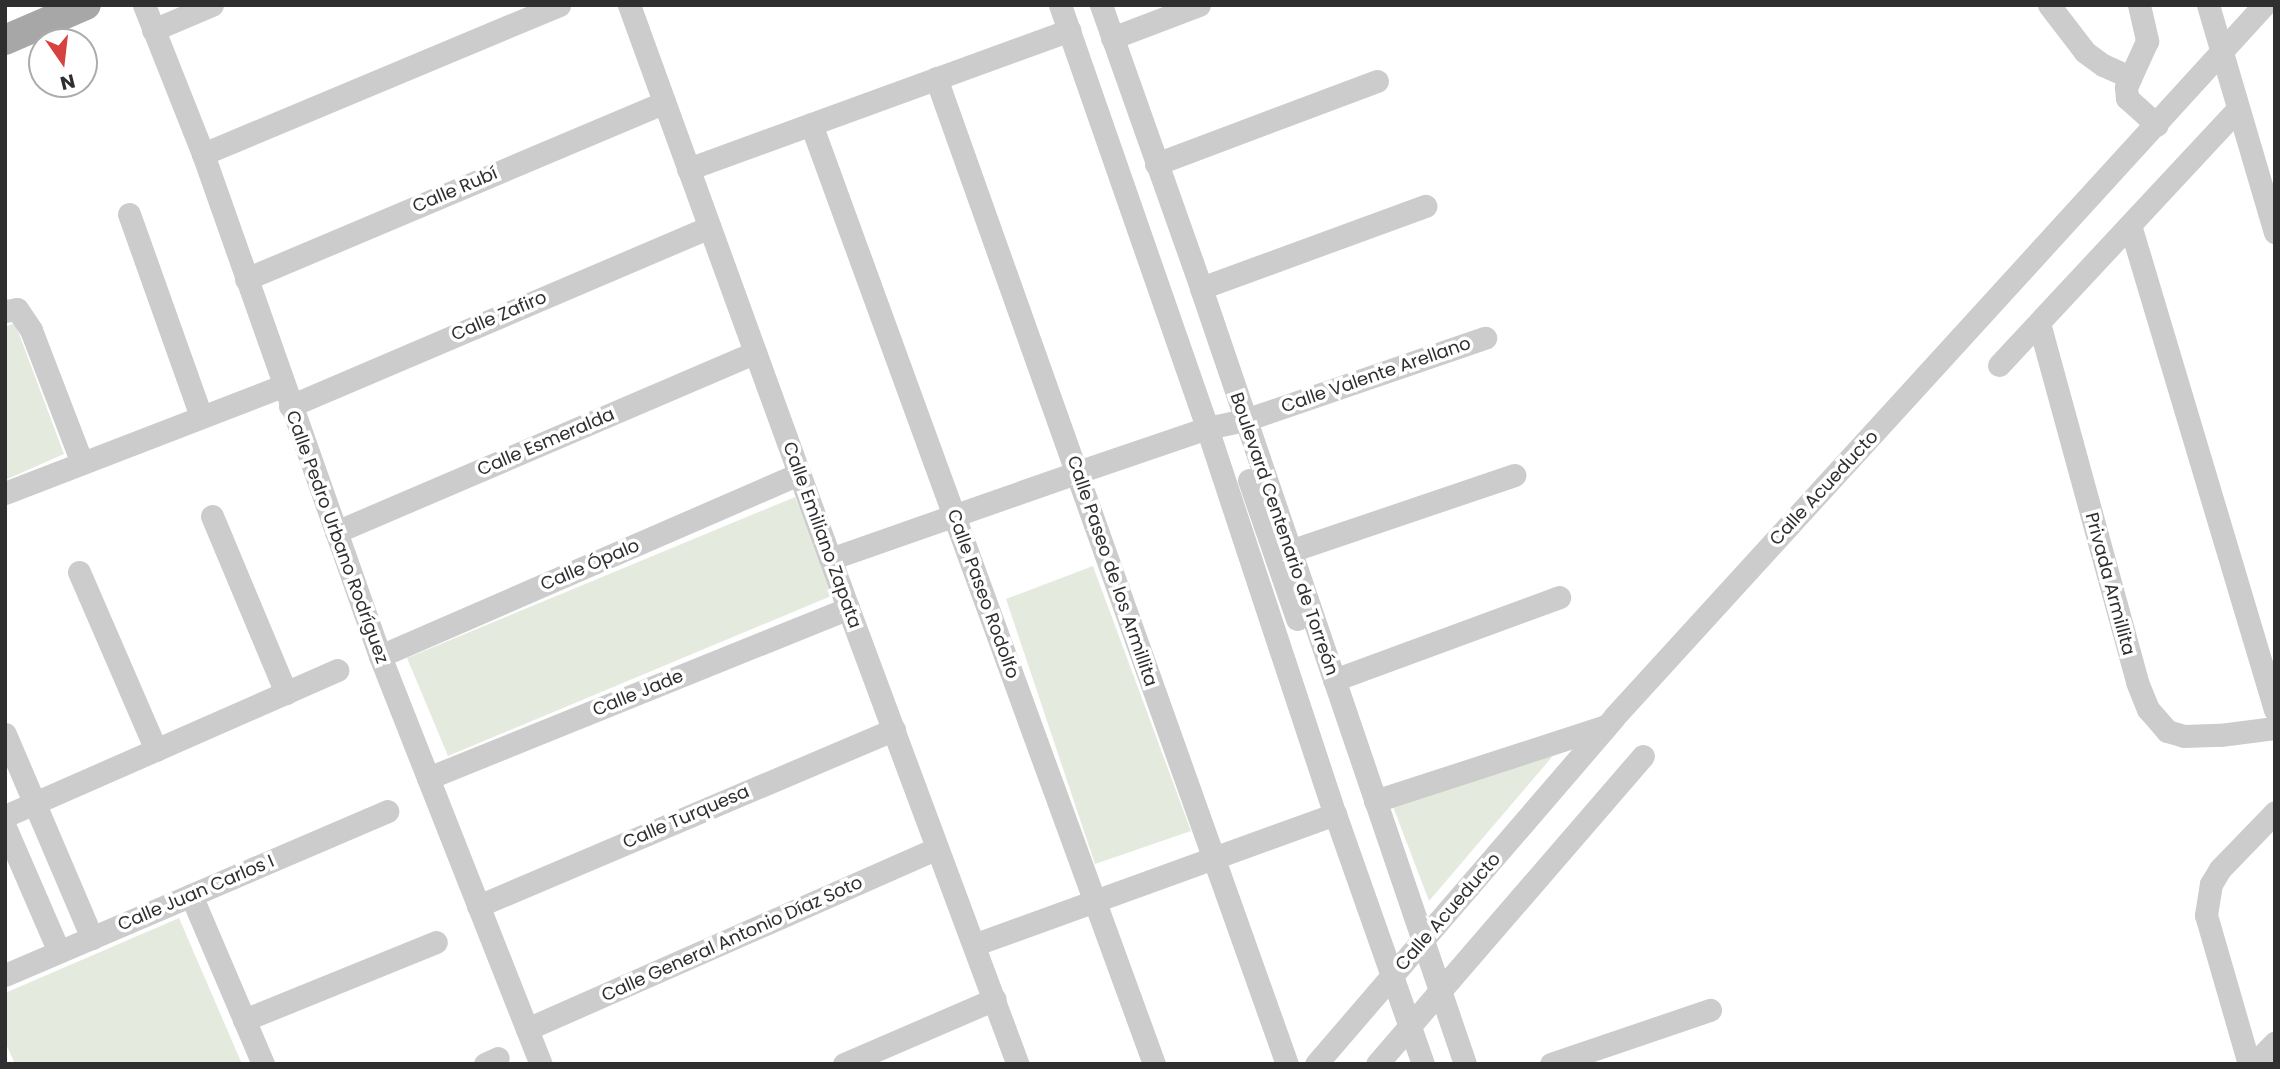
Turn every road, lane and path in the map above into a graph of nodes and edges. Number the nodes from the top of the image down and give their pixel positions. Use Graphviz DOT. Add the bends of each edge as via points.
graph roads {
  1 [pos="86,5"];
  2 [pos="144,5"];
  3 [pos="212,5"];
  4 [pos="559,5"];
  5 [pos="629,5"];
  6 [pos="1060,5"];
  7 [pos="1101,5"];
  8 [pos="1199,5"];
  9 [pos="2049,5"];
  10 [pos="2139,5"];
  11 [pos="2208,5"];
  12 [pos="2264,5"];
  13 [pos="153,30"];
  14 [pos="1069,30"];
  15 [pos="1112,38"];
  16 [pos="5,40"];
  17 [pos="2223,53"];
  18 [pos="2130,77"];
  19 [pos="936,78"];
  20 [pos="1377,81"];
  21 [pos="664,102"];
  22 [pos="2238,110"];
  23 [pos="811,124"];
  24 [pos="2157,125"];
  25 [pos="203,154"];
  26 [pos="1156,164"];
  27 [pos="688,169"];
  28 [pos="1425,206"];
  29 [pos="129,214"];
  30 [pos="2130,225"];
  31 [pos="709,227"];
  32 [pos="2275,232"];
  33 [pos="246,279"];
  34 [pos="1201,288"];
  35 [pos="5,311"];
  36 [pos="2039,323"];
  37 [pos="1485,338"];
  38 [pos="755,352"];
  39 [pos="1999,365"];
  40 [pos="286,396"];
  41 [pos="201,416"];
  42 [pos="1237,422"];
  43 [pos="1207,428"];
  44 [pos="82,463"];
  45 [pos="1078,472"];
  46 [pos="799,474"];
  47 [pos="1514,475"];
  48 [pos="5,492"];
  49 [pos="954,515"];
  50 [pos="212,516"];
  51 [pos="336,532"];
  52 [pos="1290,551"];
  53 [pos="830,559"];
  54 [pos="79,572"];
  55 [pos="1559,597"];
  56 [pos="848,608"];
  57 [pos="380,656"];
  58 [pos="337,670"];
  59 [pos="1331,671"];
  60 [pos="286,693"];
  61 [pos="2275,710"];
  62 [pos="1607,726"];
  63 [pos="2275,728"];
  64 [pos="894,729"];
  65 [pos="5,734"];
  66 [pos="156,750"];
  67 [pos="1643,756"];
  68 [pos="428,778"];
  69 [pos="1376,801"];
  70 [pos="34,803"];
  71 [pos="387,811"];
  72 [pos="2275,811"];
  73 [pos="1335,814"];
  74 [pos="5,816"];
  75 [pos="5,827"];
  76 [pos="937,848"];
  77 [pos="1211,859"];
  78 [pos="191,895"];
  79 [pos="1095,900"];
  80 [pos="478,906"];
  81 [pos="92,938"];
  82 [pos="436,942"];
  83 [pos="1423,943"];
  84 [pos="976,944"];
  85 [pos="59,952"];
  86 [pos="5,975"];
  87 [pos="1392,977"];
  88 [pos="1441,991"];
  89 [pos="995,999"];
  90 [pos="1710,1010"];
  91 [pos="244,1020"];
  92 [pos="1409,1025"];
  93 [pos="527,1029"];
  94 [pos="2275,1042"];
  95 [pos="263,1064"];
  96 [pos="541,1064"];
  97 [pos="844,1064"];
  98 [pos="1018,1064"];
  99 [pos="1154,1064"];
  100 [pos="1287,1064"];
  101 [pos="1317,1064"];
  102 [pos="1377,1064"];
  103 [pos="1423,1064"];
  104 [pos="1465,1064"];
  105 [pos="1551,1064"];
  106 [pos="2249,1064"];
  107 [pos="2254,1064"];
  1 -- 16 [label="main road"];
  2 -- 13 [label="street, Calle Pedro Urbano Rodríguez"];
  3 -- 13 [label="street"];
  4 -- 25 [label="street"];
  5 -- 21 [label="street, Calle Emiliano Zapata"];
  6 -- 14 [label="street"];
  7 -- 15 [label="street, Boulevard Centenario de Torreón"];
  8 -- 15 [label="street"];
  9 -- 18 [label="street" via="2085,52"];
  10 -- 18 [label="street" via="2147,41"];
  11 -- 17 [label="street"];
  12 -- 17 [label="street, Calle Acueducto"];
  13 -- 25 [label="street, Calle Pedro Urbano Rodríguez"];
  14 -- 19 [label="street"];
  14 -- 43 [label="street"];
  15 -- 26 [label="street, Boulevard Centenario de Torreón"];
  17 -- 22 [label="street"];
  17 -- 24 [label="street, Calle Acueducto"];
  18 -- 24 [label="street" via="2127,98"];
  19 -- 23 [label="street"];
  19 -- 45 [label="street, Calle Paseo de los Armillita"];
  20 -- 26 [label="street"];
  21 -- 27 [label="street, Calle Emiliano Zapata"];
  21 -- 33 [label="street, Calle Rubí"];
  22 -- 30 [label="street"];
  22 -- 32 [label="street"];
  23 -- 27 [label="street"];
  23 -- 49 [label="street, Calle Paseo Rodolfo"];
  24 -- 62 [label="street, Calle Acueducto"];
  25 -- 33 [label="street, Calle Pedro Urbano Rodríguez"];
  26 -- 34 [label="street, Boulevard Centenario de Torreón"];
  27 -- 31 [label="street, Calle Emiliano Zapata"];
  28 -- 34 [label="street"];
  29 -- 41 [label="street"];
  30 -- 36 [label="street"];
  30 -- 61 [label="street"];
  31 -- 38 [label="street, Calle Emiliano Zapata"];
  31 -- 40 [label="street, Calle Zafiro"];
  33 -- 40 [label="street, Calle Pedro Urbano Rodríguez"];
  34 -- 42 [label="street, Boulevard Centenario de Torreón"];
  35 -- 44 [label="street" via="17,309 31,330"];
  36 -- 39 [label="street"];
  36 -- 63 [label="street, Privada Armillita" via="2148,709 2167,731 2184,736"];
  37 -- 42 [label="street, Calle Valente Arellano"];
  38 -- 46 [label="street, Calle Emiliano Zapata"];
  38 -- 51 [label="street, Calle Esmeralda"];
  40 -- 41 [label="street, Calle Zafiro"];
  40 -- 51 [label="street, Calle Pedro Urbano Rodríguez"];
  41 -- 44 [label="street, Calle Zafiro"];
  42 -- 43 [label="street, Calle Valente Arellano"];
  42 -- 52 [label="street, Boulevard Centenario de Torreón"];
  42 -- 59 [label="street" via="1312,660"];
  43 -- 45 [label="street, Calle Valente Arellano"];
  43 -- 73 [label="street"];
  44 -- 48 [label="street, Calle Zafiro"];
  45 -- 49 [label="street, Calle Valente Arellano"];
  45 -- 77 [label="street, Calle Paseo de los Armillita"];
  46 -- 53 [label="street, Calle Emiliano Zapata"];
  46 -- 57 [label="street, Calle Ópalo"];
  47 -- 52 [label="street"];
  49 -- 53 [label="street, Calle Valente Arellano"];
  49 -- 79 [label="street, Calle Paseo Rodolfo"];
  50 -- 60 [label="street"];
  51 -- 57 [label="street, Calle Pedro Urbano Rodríguez"];
  52 -- 59 [label="street, Boulevard Centenario de Torreón"];
  53 -- 56 [label="street, Calle Emiliano Zapata"];
  54 -- 66 [label="street"];
  55 -- 59 [label="street"];
  56 -- 64 [label="street, Calle Emiliano Zapata"];
  56 -- 68 [label="street, Calle Jade"];
  57 -- 68 [label="street, Calle Pedro Urbano Rodríguez"];
  58 -- 60 [label="street"];
  59 -- 69 [label="street, Boulevard Centenario de Torreón"];
  60 -- 66 [label="street"];
  62 -- 69 [label="street"];
  62 -- 83 [label="street, Calle Acueducto"];
  64 -- 76 [label="street, Calle Emiliano Zapata"];
  64 -- 80 [label="street, Calle Turquesa"];
  65 -- 70 [label="street"];
  66 -- 70 [label="street"];
  67 -- 88 [label="street"];
  68 -- 80 [label="street, Calle Pedro Urbano Rodríguez"];
  69 -- 83 [label="street, Boulevard Centenario de Torreón"];
  70 -- 74 [label="street"];
  70 -- 81 [label="street"];
  71 -- 78 [label="street, Calle Juan Carlos I"];
  72 -- 106 [label="street" via="2220,869 2211,884 2206,915"];
  73 -- 77 [label="street"];
  73 -- 87 [label="street"];
  75 -- 85 [label="street"];
  76 -- 84 [label="street, Calle Emiliano Zapata"];
  76 -- 93 [label="street, Calle General Antonio Díaz Soto"];
  77 -- 79 [label="street"];
  77 -- 100 [label="street, Calle Paseo de los Armillita"];
  78 -- 81 [label="street, Calle Juan Carlos I"];
  78 -- 91 [label="street"];
  79 -- 84 [label="street"];
  79 -- 99 [label="street, Calle Paseo Rodolfo"];
  80 -- 93 [label="street, Calle Pedro Urbano Rodríguez"];
  81 -- 85 [label="street, Calle Juan Carlos I"];
  82 -- 91 [label="street"];
  83 -- 87 [label="street, Calle Acueducto"];
  83 -- 88 [label="street, Boulevard Centenario de Torreón"];
  84 -- 89 [label="street, Calle Emiliano Zapata"];
  85 -- 86 [label="street, Calle Juan Carlos I"];
  87 -- 92 [label="street"];
  87 -- 101 [label="street, Calle Acueducto"];
  88 -- 92 [label="street"];
  88 -- 104 [label="street, Boulevard Centenario de Torreón"];
  89 -- 97 [label="street"];
  89 -- 98 [label="street, Calle Emiliano Zapata"];
  90 -- 105 [label="street"];
  91 -- 95 [label="street"];
  92 -- 102 [label="street"];
  92 -- 103 [label="street"];
  93 -- 96 [label="street, Calle Pedro Urbano Rodríguez"];
  94 -- 107 [label="street"];
}
